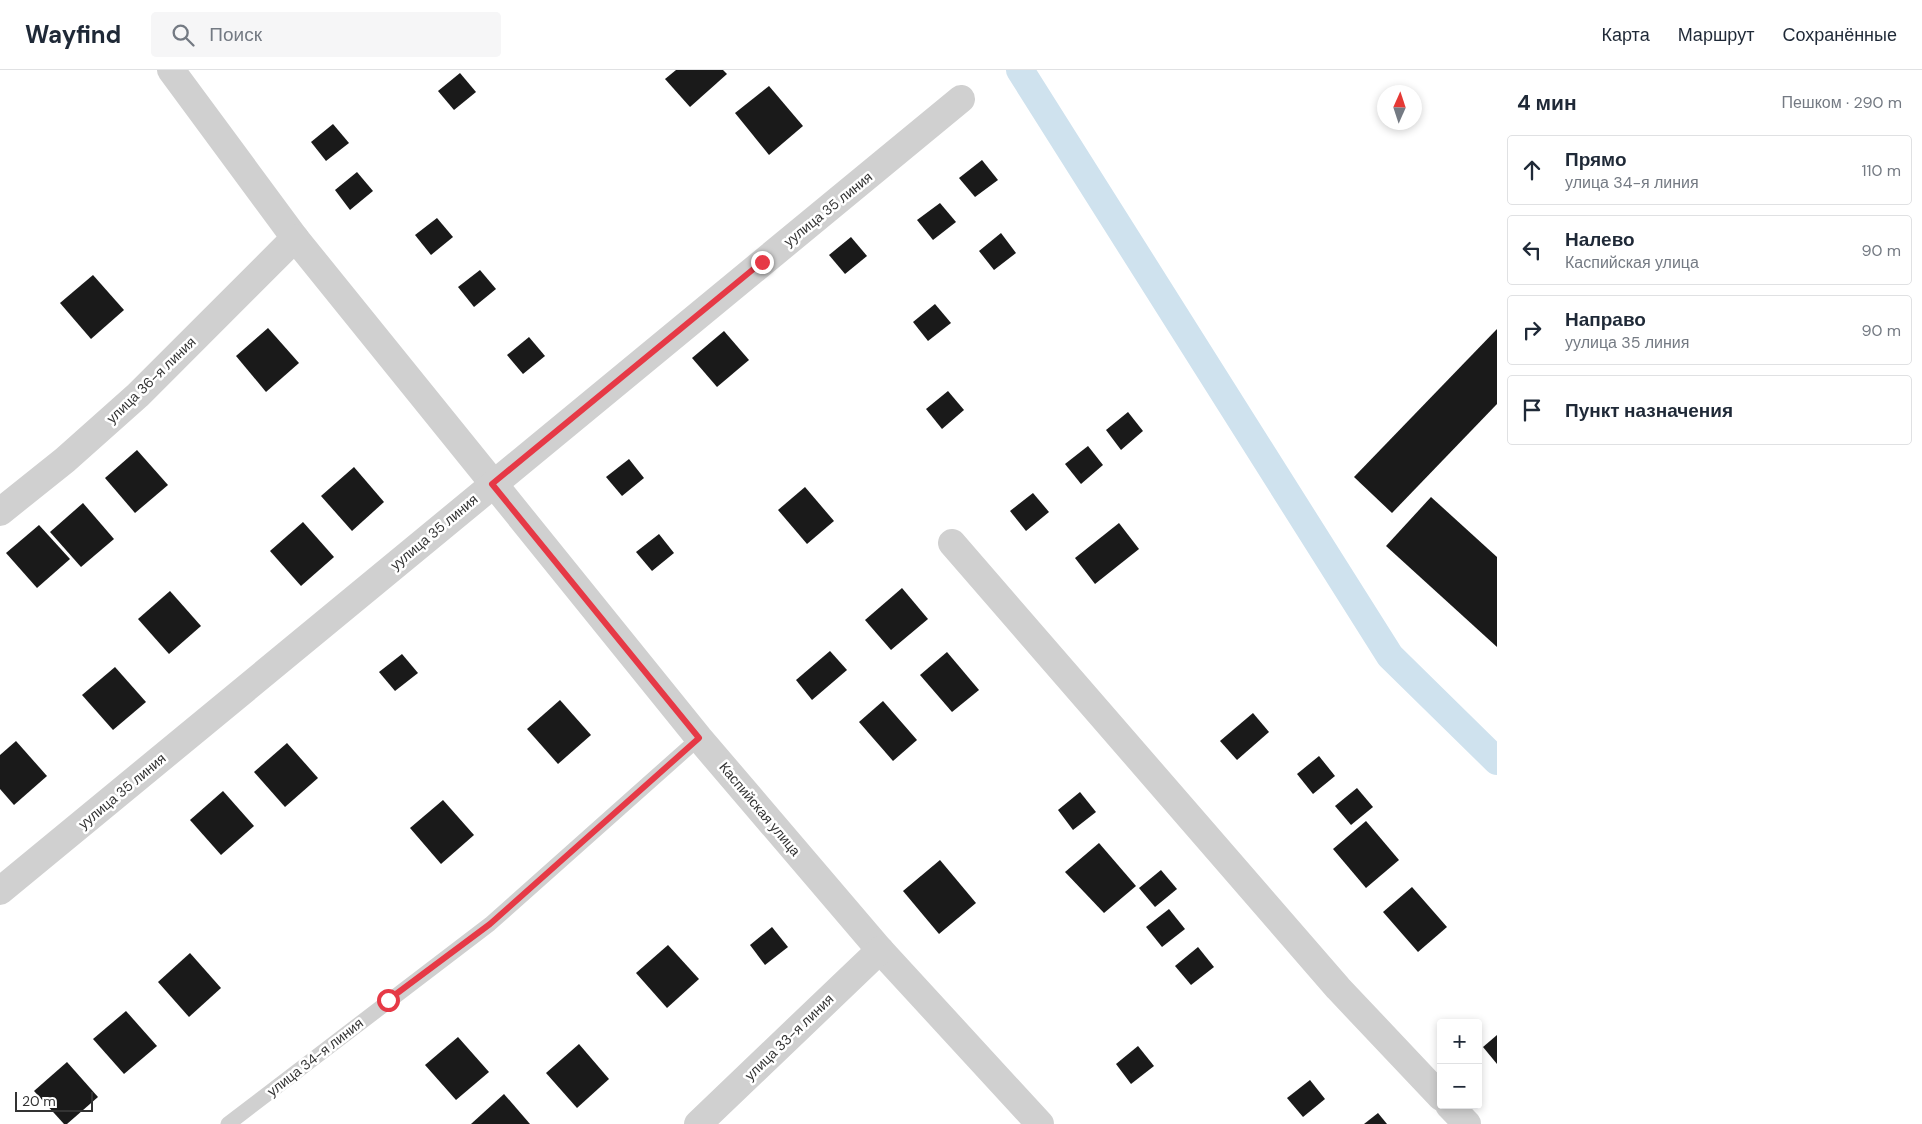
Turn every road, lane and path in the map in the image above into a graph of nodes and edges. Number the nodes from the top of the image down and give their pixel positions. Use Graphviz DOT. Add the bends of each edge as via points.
graph roads {
  1 [pos="170,70"];
  2 [pos="961,99"];
  3 [pos="294,238"];
  4 [pos="492,484"];
  5 [pos="0,512"];
  6 [pos="952,542"];
  7 [pos="699,738"];
  8 [pos="0,891"];
  9 [pos="880,950"];
  10 [pos="1437,1093"];
  11 [pos="1453,1109"];
  12 [pos="228,1124"];
  13 [pos="698,1124"];
  14 [pos="1040,1124"];
  15 [pos="1466,1124"];
  1 -- 3 [label="street, Каспийская улица"];
  2 -- 4 [label="street, уулица 35 линия"];
  3 -- 4 [label="street, Каспийская улица"];
  3 -- 5 [label="street, улица 36-я линия" via="138,395 66,460"];
  4 -- 7 [label="street, Каспийская улица"];
  4 -- 8 [label="street, уулица 35 линия"];
  6 -- 10 [label="street" via="1338,988"];
  7 -- 9 [label="street, Каспийская улица"];
  7 -- 12 [label="lane, улица 34-я линия" via="490,924"];
  9 -- 13 [label="street, улица 33-я линия"];
  9 -- 14 [label="street, Каспийская улица"];
  11 -- 15 [label="street"];
}
